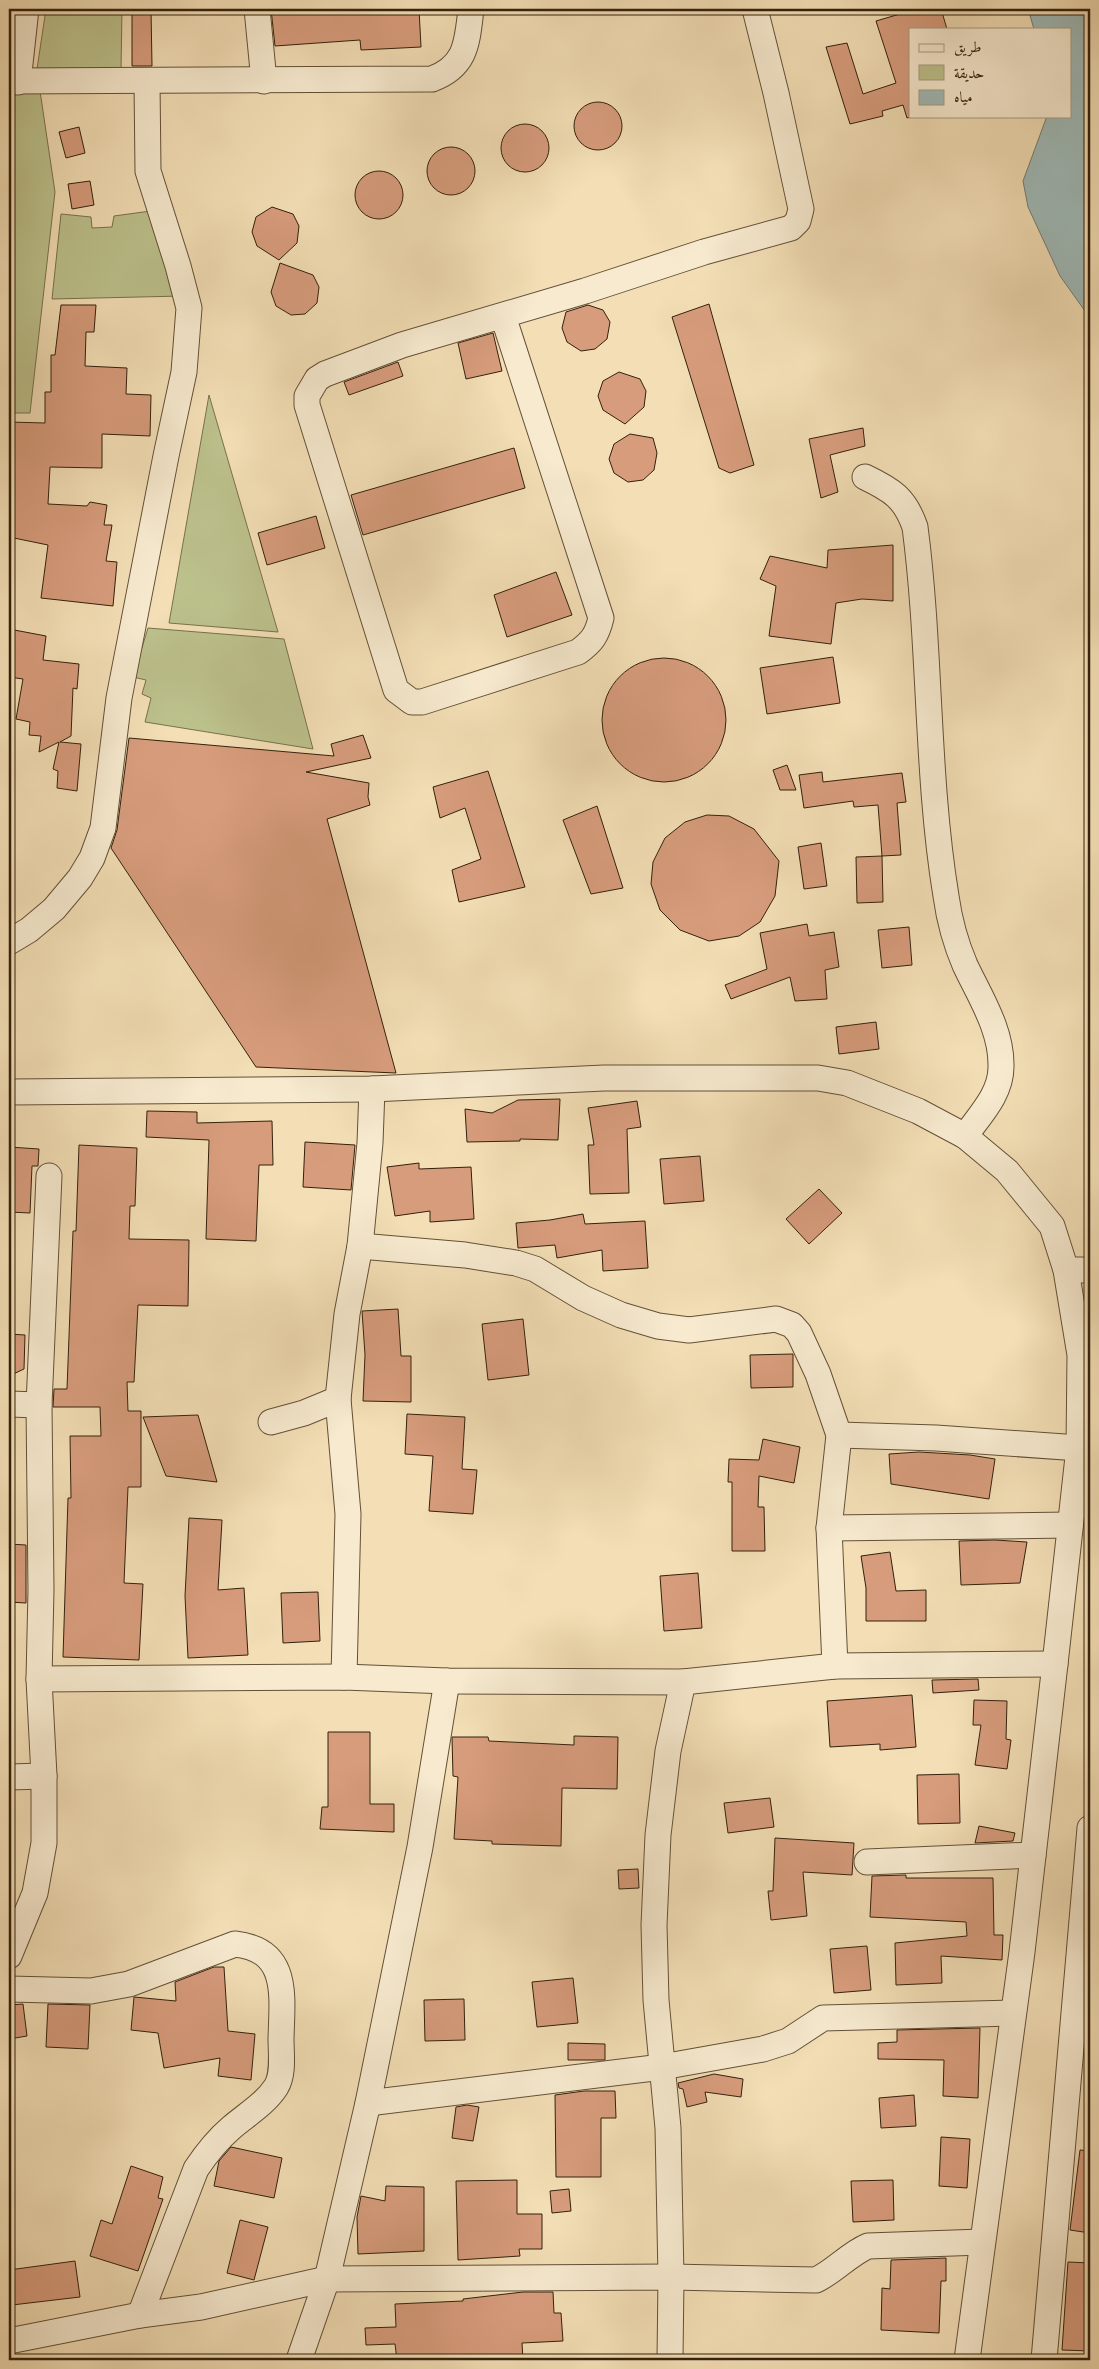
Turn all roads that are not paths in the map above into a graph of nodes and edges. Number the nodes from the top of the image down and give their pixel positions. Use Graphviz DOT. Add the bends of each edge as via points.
graph roads {
  1 [pos="26,9"];
  2 [pos="257,9"];
  3 [pos="472,9"];
  4 [pos="755,9"];
  5 [pos="264,80"];
  6 [pos="13,82"];
  7 [pos="147,82"];
  8 [pos="503,316"];
  9 [pos="865,477"];
  10 [pos="9,942"];
  11 [pos="372,1089"];
  12 [pos="9,1092"];
  13 [pos="965,1136"];
  14 [pos="49,1176"];
  15 [pos="360,1246"];
  16 [pos="1078,1270"];
  17 [pos="338,1399"];
  18 [pos="9,1404"];
  19 [pos="39,1405"];
  20 [pos="271,1422"];
  21 [pos="839,1436"];
  22 [pos="1079,1448"];
  23 [pos="1070,1526"];
  24 [pos="829,1528"];
  25 [pos="1055,1664"];
  26 [pos="835,1666"];
  27 [pos="344,1677"];
  28 [pos="39,1680"];
  29 [pos="447,1681"];
  30 [pos="683,1682"];
  31 [pos="9,1776"];
  32 [pos="44,1776"];
  33 [pos="1090,1828"];
  34 [pos="1033,1855"];
  35 [pos="867,1862"];
  36 [pos="9,1956"];
  37 [pos="9,1989"];
  38 [pos="1013,2013"];
  39 [pos="662,2066"];
  40 [pos="368,2103"];
  41 [pos="982,2242"];
  42 [pos="672,2277"];
  43 [pos="326,2279"];
  44 [pos="140,2315"];
  45 [pos="9,2341"];
  46 [pos="299,2360"];
  47 [pos="670,2360"];
  48 [pos="967,2360"];
  49 [pos="1044,2360"];
  1 -- 6 [label="street"];
  2 -- 5 [label="street"];
  3 -- 5 [label="street" via="464,51 456,65 432,80"];
  4 -- 8 [label="street" via="799,199 798,220 784,232 704,252"];
  5 -- 7 [label="street"];
  6 -- 7 [label="street"];
  7 -- 10 [label="street" via="148,171 187,298 184,372 119,698 103,828 92,858 80,878 54,909"];
  8 -- 8 [label="street" via="402,345 325,374 317,379 307,396 396,690 412,702 422,702 578,652 591,643 598,632 601,618"];
  9 -- 13 [label="street" via="899,497 915,527 946,897 965,964 985,1003 1001,1054 999,1084"];
  11 -- 12 [label="street"];
  11 -- 13 [label="street" via="604,1078 818,1078 847,1083 875,1093"];
  11 -- 15 [label="street"];
  13 -- 16 [label="street" via="1007,1171 1052,1226"];
  14 -- 19 [label="street"];
  15 -- 17 [label="street" via="347,1314"];
  15 -- 21 [label="street" via="516,1263 535,1269 583,1298 621,1315 658,1326 690,1330 766,1320 784,1321 799,1332 806,1345"];
  16 -- 22 [label="street"];
  17 -- 20 [label="street"];
  17 -- 27 [label="street" via="348,1514"];
  18 -- 19 [label="street"];
  19 -- 28 [label="street"];
  21 -- 22 [label="street" via="936,1438"];
  21 -- 24 [label="street"];
  22 -- 23 [label="street"];
  23 -- 24 [label="street"];
  23 -- 25 [label="street"];
  24 -- 26 [label="street"];
  25 -- 26 [label="street"];
  25 -- 34 [label="street"];
  26 -- 30 [label="street"];
  27 -- 28 [label="street"];
  27 -- 29 [label="street"];
  28 -- 32 [label="street"];
  29 -- 30 [label="street"];
  29 -- 40 [label="street" via="420,1847"];
  30 -- 39 [label="street" via="668,1751 658,1835 654,1926"];
  31 -- 32 [label="street"];
  32 -- 36 [label="street" via="44,1843 35,1893"];
  33 -- 49 [label="street"];
  34 -- 35 [label="street"];
  34 -- 38 [label="street"];
  37 -- 44 [label="street" via="91,1991 129,1984 235,1944 252,1946 265,1953 277,1970 282,1985 281,2071 277,2085 268,2098 218,2142 196,2168"];
  38 -- 39 [label="street" via="823,2018 776,2046"];
  38 -- 41 [label="street"];
  39 -- 40 [label="street"];
  39 -- 42 [label="street" via="668,2128"];
  40 -- 43 [label="street"];
  41 -- 42 [label="street" via="868,2246 816,2280"];
  41 -- 48 [label="street"];
  42 -- 43 [label="street"];
  42 -- 47 [label="street"];
  43 -- 44 [label="street" via="201,2307"];
  43 -- 46 [label="street"];
  44 -- 45 [label="street"];
}
